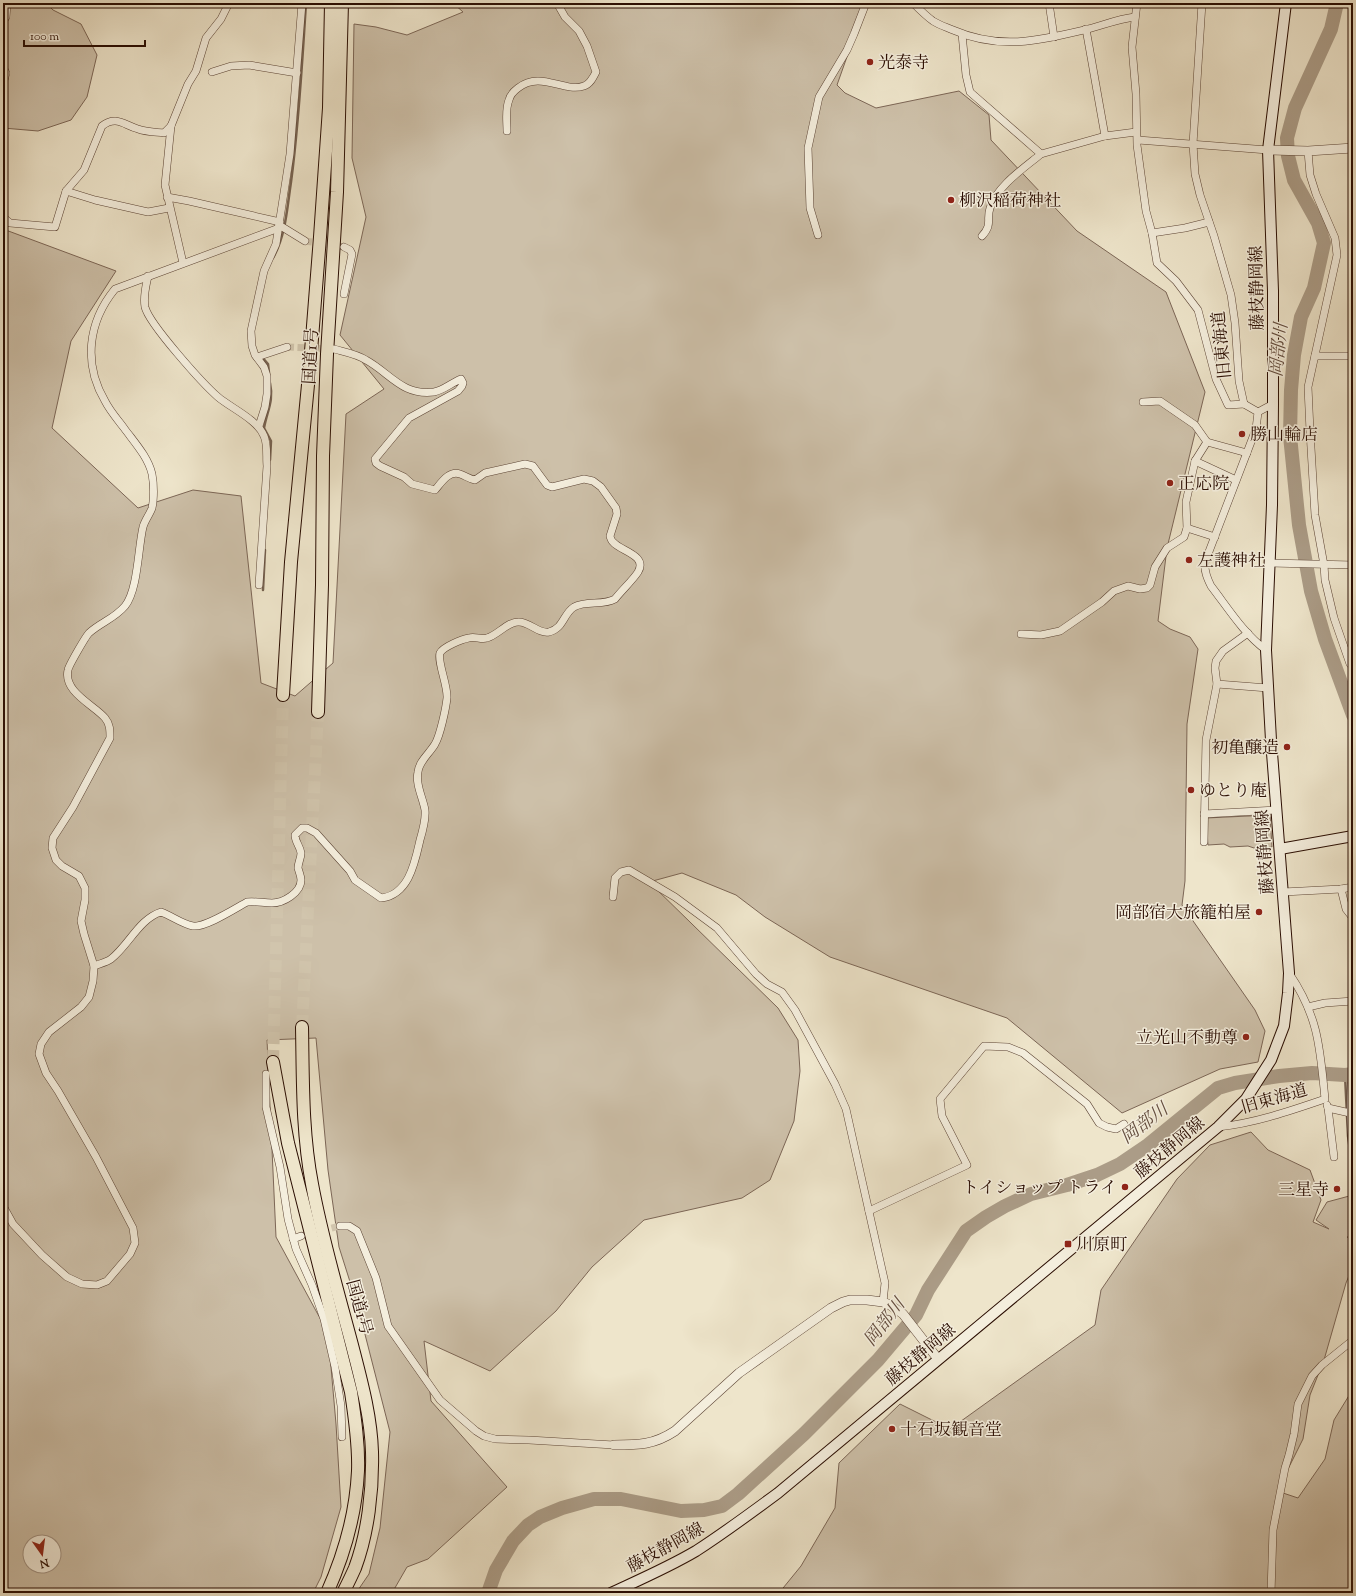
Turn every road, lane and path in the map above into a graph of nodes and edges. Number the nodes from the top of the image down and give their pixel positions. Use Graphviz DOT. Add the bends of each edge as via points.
graph roads {
  1 [pos="7,3"];
  2 [pos="229,3"];
  3 [pos="302,3"];
  4 [pos="331,3"];
  5 [pos="342,3"];
  6 [pos="557,3"];
  7 [pos="866,3"];
  8 [pos="913,3"];
  9 [pos="1049,3"];
  10 [pos="1137,3"];
  11 [pos="1202,3"];
  12 [pos="1286,3"];
  13 [pos="1135,17"];
  14 [pos="3,21"];
  15 [pos="1086,29"];
  16 [pos="962,34"];
  17 [pos="1054,36"];
  18 [pos="3,67"];
  19 [pos="212,72"];
  20 [pos="297,73"];
  21 [pos="3,84"];
  22 [pos="171,126"];
  23 [pos="507,131"];
  24 [pos="1136,132"];
  25 [pos="1105,136"];
  26 [pos="1138,140"];
  27 [pos="1193,144"];
  28 [pos="1353,148"];
  29 [pos="1273,150"];
  30 [pos="1308,151"];
  31 [pos="1041,154"];
  32 [pos="66,191"];
  33 [pos="167,196"];
  34 [pos="169,208"];
  35 [pos="3,217"];
  36 [pos="1209,222"];
  37 [pos="279,225"];
  38 [pos="1152,233"];
  39 [pos="818,234"];
  40 [pos="982,236"];
  41 [pos="305,241"];
  42 [pos="344,247"];
  43 [pos="183,262"];
  44 [pos="148,276"];
  45 [pos="344,294"];
  46 [pos="287,347"];
  47 [pos="334,349"];
  48 [pos="1315,356"];
  49 [pos="1353,356"];
  50 [pos="257,357"];
  51 [pos="1143,402"];
  52 [pos="1244,404"];
  53 [pos="1273,404"];
  54 [pos="1258,412"];
  55 [pos="259,426"];
  56 [pos="1207,442"];
  57 [pos="1247,453"];
  58 [pos="1195,461"];
  59 [pos="1236,480"];
  60 [pos="1187,528"];
  61 [pos="1215,537"];
  62 [pos="1269,563"];
  63 [pos="1324,565"];
  64 [pos="1353,565"];
  65 [pos="259,585"];
  66 [pos="1248,633"];
  67 [pos="1021,634"];
  68 [pos="1266,650"];
  69 [pos="1353,663"];
  70 [pos="1217,684"];
  71 [pos="1268,688"];
  72 [pos="283,695"];
  73 [pos="318,712"];
  74 [pos="1276,810"];
  75 [pos="1204,814"];
  76 [pos="1353,836"];
  77 [pos="1204,842"];
  78 [pos="1280,849"];
  79 [pos="1353,887"];
  80 [pos="1341,889"];
  81 [pos="1283,892"];
  82 [pos="614,897"];
  83 [pos="1353,918"];
  84 [pos="94,966"];
  85 [pos="1289,973"];
  86 [pos="1353,996"];
  87 [pos="1353,1001"];
  88 [pos="1308,1007"];
  89 [pos="302,1027"];
  90 [pos="273,1062"];
  91 [pos="266,1074"];
  92 [pos="1353,1083"];
  93 [pos="1325,1099"];
  94 [pos="1328,1108"];
  95 [pos="1350,1113"];
  96 [pos="1124,1124"];
  97 [pos="1218,1127"];
  98 [pos="1353,1150"];
  99 [pos="1334,1157"];
  100 [pos="3,1206"];
  101 [pos="869,1211"];
  102 [pos="340,1226"];
  103 [pos="301,1236"];
  104 [pos="293,1239"];
  105 [pos="883,1302"];
  106 [pos="1353,1340"];
  107 [pos="938,1359"];
  108 [pos="342,1437"];
  109 [pos="614,1445"];
  110 [pos="327,1593"];
  111 [pos="343,1593"];
  112 [pos="611,1593"];
  113 [pos="1271,1593"];
  1 -- 14 [label="street" via="6,17"];
  2 -- 22 [label="street" via="222,19 206,38 196,71"];
  3 -- 20 [label="street"];
  4 -- 72 [label="highway, 国道1号" via="329,108 310,372 291,562"];
  5 -- 73 [label="highway, 国道1号" via="337,192 323,456"];
  6 -- 23 [label="street" via="587,46 596,72 585,86 575,88 550,82 536,81 524,84 508,100"];
  7 -- 39 [label="street" via="847,50 819,97 808,148 810,208"];
  8 -- 16 [label="street" via="935,23"];
  9 -- 17 [label="street"];
  10 -- 13 [label="street"];
  11 -- 27 [label="street, 旧東海道"];
  12 -- 29 [label="main road, 藤枝静岡線"];
  13 -- 15 [label="street"];
  13 -- 24 [label="street" via="1132,47"];
  15 -- 17 [label="street"];
  15 -- 25 [label="street"];
  16 -- 17 [label="street" via="996,41 1017,42"];
  16 -- 31 [label="street" via="970,92"];
  18 -- 21 [label="street" via="6,73"];
  19 -- 20 [label="street" via="231,66 249,65"];
  20 -- 37 [label="street" via="290,154"];
  22 -- 32 [label="street" via="164,132 148,132 122,122 107,122 102,126 84,170"];
  22 -- 33 [label="street" via="165,185"];
  24 -- 25 [label="street"];
  24 -- 26 [label="street"];
  25 -- 31 [label="street"];
  26 -- 27 [label="street"];
  26 -- 38 [label="street" via="1146,211"];
  27 -- 29 [label="street"];
  27 -- 36 [label="street, 旧東海道" via="1195,174"];
  28 -- 30 [label="street"];
  29 -- 30 [label="street"];
  29 -- 53 [label="main road, 藤枝静岡線"];
  30 -- 48 [label="street" via="1310,175 1335,238 1337,255"];
  31 -- 40 [label="street" via="1012,178 998,194 990,207 988,229"];
  32 -- 34 [label="street" via="148,212"];
  32 -- 35 [label="street" via="55,227 10,223"];
  33 -- 34 [label="street"];
  33 -- 37 [label="street"];
  34 -- 43 [label="street"];
  36 -- 38 [label="street"];
  36 -- 52 [label="street, 旧東海道" via="1231,295 1239,381"];
  37 -- 41 [label="street"];
  37 -- 43 [label="street"];
  37 -- 50 [label="street" via="276,244 264,271 251,331 252,346"];
  38 -- 52 [label="street" via="1157,263 1176,281 1198,310 1216,379 1228,405"];
  42 -- 45 [label="street" via="352,254"];
  43 -- 44 [label="street"];
  44 -- 55 [label="street" via="144,291 145,307 150,319 217,397"];
  44 -- 84 [label="street" via="115,289 105,301 95,322 91,360 98,386 105,402 148,461 152,476 152,507 144,526 135,580 127,604 117,615 88,633 68,670 75,692 105,718 110,726 110,738 73,807 53,838 52,848 56,860 79,876 85,888 81,921"];
  46 -- 50 [label="street"];
  47 -- 84 [label="street" via="365,359 400,386 408,389 432,392 442,390 461,379 463,383 458,391 409,418 375,459 380,466 404,477 412,484 435,490 443,480 454,473 475,480 485,473 525,464 534,466 547,485 552,487 584,479 593,481 601,487 616,508 617,514 610,536 612,542 636,556 640,568 615,599 610,602 574,606 563,622 550,632 543,632 527,623 514,622 492,636 484,639 469,638 442,650 439,656 447,698 438,740 422,762 417,777 425,821 414,869 395,894 381,898 355,880 316,833 302,828 295,835 295,842 301,853 298,868 301,881 293,895 283,901 272,903 247,902 203,925 186,924 161,912 154,914 111,959"];
  48 -- 49 [label="street"];
  48 -- 63 [label="street" via="1308,387 1315,515"];
  50 -- 55 [label="street" via="267,376 265,407"];
  51 -- 56 [label="street" via="1160,401 1195,425"];
  52 -- 54 [label="street"];
  53 -- 54 [label="street"];
  53 -- 62 [label="main road, 藤枝静岡線"];
  54 -- 57 [label="street" via="1256,429"];
  55 -- 65 [label="street" via="265,436 266,454"];
  56 -- 57 [label="street"];
  56 -- 58 [label="street"];
  57 -- 59 [label="street"];
  58 -- 59 [label="street"];
  58 -- 60 [label="street" via="1186,502"];
  59 -- 61 [label="street"];
  60 -- 61 [label="street"];
  60 -- 67 [label="street" via="1184,537 1167,548 1155,567 1150,585 1146,588 1128,586 1114,590 1102,602 1060,631 1040,635"];
  61 -- 66 [label="street" via="1205,562 1207,580"];
  62 -- 63 [label="street"];
  62 -- 68 [label="main road, 藤枝静岡線"];
  63 -- 64 [label="street"];
  63 -- 69 [label="street" via="1334,618 1350,664"];
  66 -- 68 [label="street"];
  66 -- 70 [label="street" via="1219,656 1215,668"];
  68 -- 71 [label="main road, 藤枝静岡線"];
  70 -- 71 [label="street"];
  70 -- 75 [label="street" via="1206,740"];
  71 -- 74 [label="main road, 藤枝静岡線"];
  74 -- 75 [label="street"];
  74 -- 78 [label="main road, 藤枝静岡線"];
  75 -- 77 [label="street"];
  76 -- 78 [label="main road"];
  78 -- 81 [label="main road, 藤枝静岡線"];
  79 -- 80 [label="street"];
  80 -- 81 [label="street"];
  80 -- 83 [label="street" via="1346,909"];
  81 -- 85 [label="main road, 藤枝静岡線"];
  82 -- 101 [label="street" via="615,878 621,872 629,870 675,897 717,928 756,974 782,992 795,1010 846,1109"];
  84 -- 100 [label="street" via="89,997 81,1007 49,1032 41,1044 39,1054 46,1073 133,1228 135,1243 130,1254 107,1281 97,1285 82,1284 67,1277 42,1255 13,1224"];
  85 -- 88 [label="street, 旧東海道"];
  85 -- 97 [label="main road, 藤枝静岡線" via="1284,1026 1268,1067 1252,1091"];
  86 -- 87 [label="street"];
  87 -- 88 [label="street"];
  88 -- 93 [label="street, 旧東海道" via="1317,1031"];
  89 -- 111 [label="highway, 国道1号" via="303,1110 312,1183 322,1234 360,1376 372,1452 367,1524 355,1568"];
  90 -- 110 [label="highway, 国道1号" via="288,1143 351,1392 356,1427 358,1472 351,1522 345,1547"];
  91 -- 104 [label="street" via="266,1107"];
  92 -- 95 [label="street"];
  93 -- 94 [label="street"];
  93 -- 97 [label="street, 旧東海道" via="1240,1124"];
  94 -- 95 [label="street"];
  94 -- 99 [label="street"];
  95 -- 98 [label="street"];
  96 -- 101 [label="street" via="1116,1128 1100,1123 1087,1104 1023,1053 1008,1047 984,1046 940,1100 942,1116 967,1165"];
  97 -- 107 [label="main road, 藤枝静岡線"];
  101 -- 105 [label="street" via="885,1283"];
  102 -- 109 [label="street" via="349,1226 357,1231 376,1278 388,1326 440,1400 476,1431 495,1439"];
  103 -- 104 [label="street"];
  104 -- 108 [label="street" via="324,1319 341,1406"];
  105 -- 107 [label="street" via="903,1314"];
  105 -- 109 [label="street" via="850,1300 831,1308 740,1373 665,1438 646,1444"];
  106 -- 113 [label="street" via="1312,1376 1298,1404 1290,1455 1285,1468 1273,1530"];
  107 -- 112 [label="main road, 藤枝静岡線" via="808,1468 737,1523 695,1551"];
}
